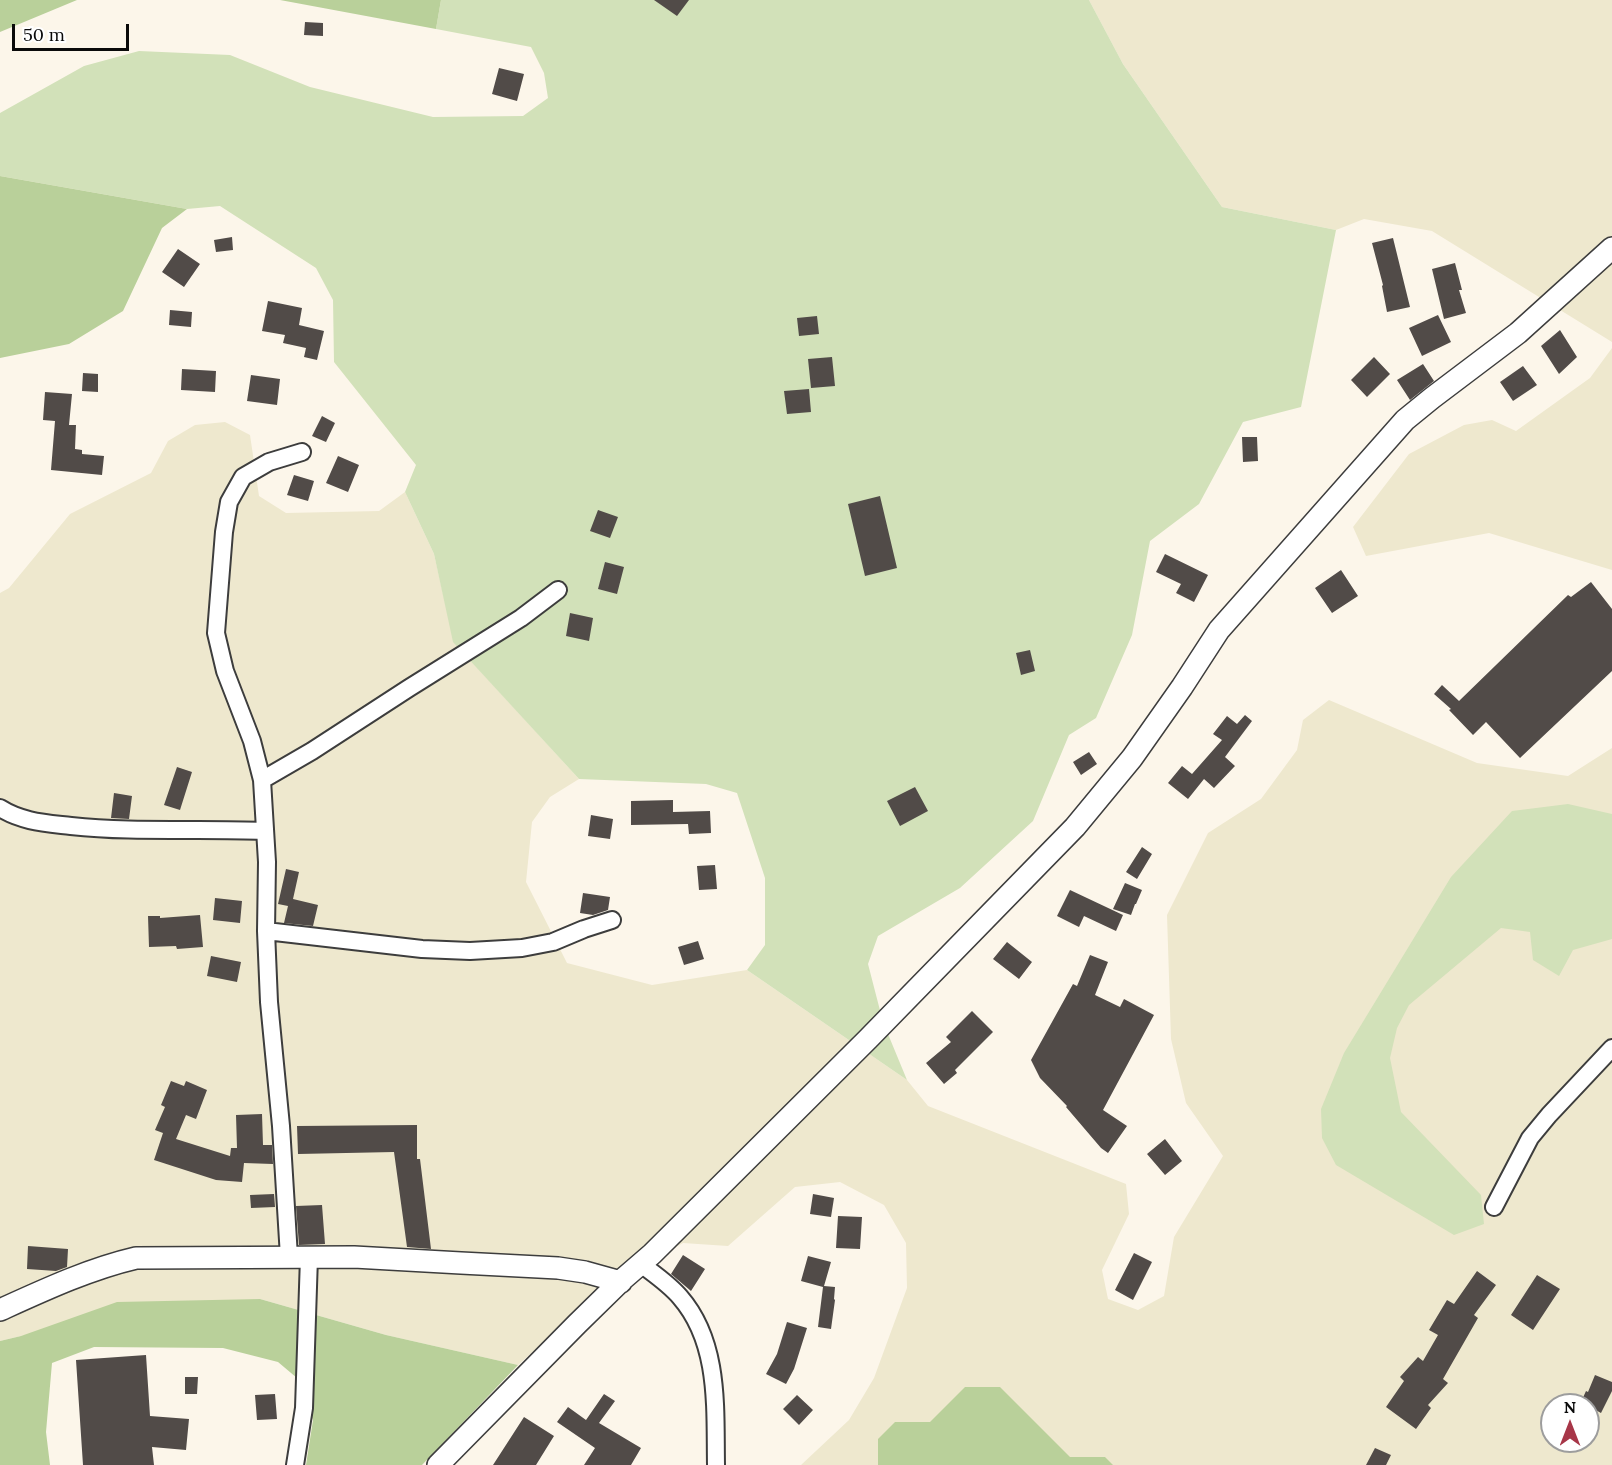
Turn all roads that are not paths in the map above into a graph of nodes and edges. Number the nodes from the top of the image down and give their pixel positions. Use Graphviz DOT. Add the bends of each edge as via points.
graph roads {
  1 [pos="1612,248"];
  2 [pos="302,452"];
  3 [pos="558,590"];
  4 [pos="262,780"];
  5 [pos="0,808"];
  6 [pos="264,831"];
  7 [pos="612,920"];
  8 [pos="266,931"];
  9 [pos="1612,1048"];
  10 [pos="1494,1207"];
  11 [pos="299,1257"];
  12 [pos="641,1264"];
  13 [pos="621,1282"];
  14 [pos="0,1310"];
  15 [pos="295,1465"];
  16 [pos="438,1465"];
  17 [pos="716,1465"];
  1 -- 12 [label="street" via="1518,333 1405,420 1219,630 1132,758 1075,827"];
  2 -- 4 [label="street" via="269,462 243,477 229,502 224,532 216,633"];
  3 -- 4 [label="street" via="521,618"];
  4 -- 6 [label="street"];
  5 -- 6 [label="street" via="22,820 94,828"];
  6 -- 8 [label="street"];
  7 -- 8 [label="street" via="553,942 470,951 423,950"];
  8 -- 11 [label="street" via="281,1126"];
  9 -- 10 [label="street" via="1530,1138"];
  11 -- 13 [label="street" via="558,1268"];
  11 -- 14 [label="street" via="136,1258 88,1272"];
  11 -- 15 [label="street" via="304,1408"];
  12 -- 13 [label="street"];
  12 -- 17 [label="street" via="679,1296 698,1326 712,1370"];
  13 -- 16 [label="street"];
}
